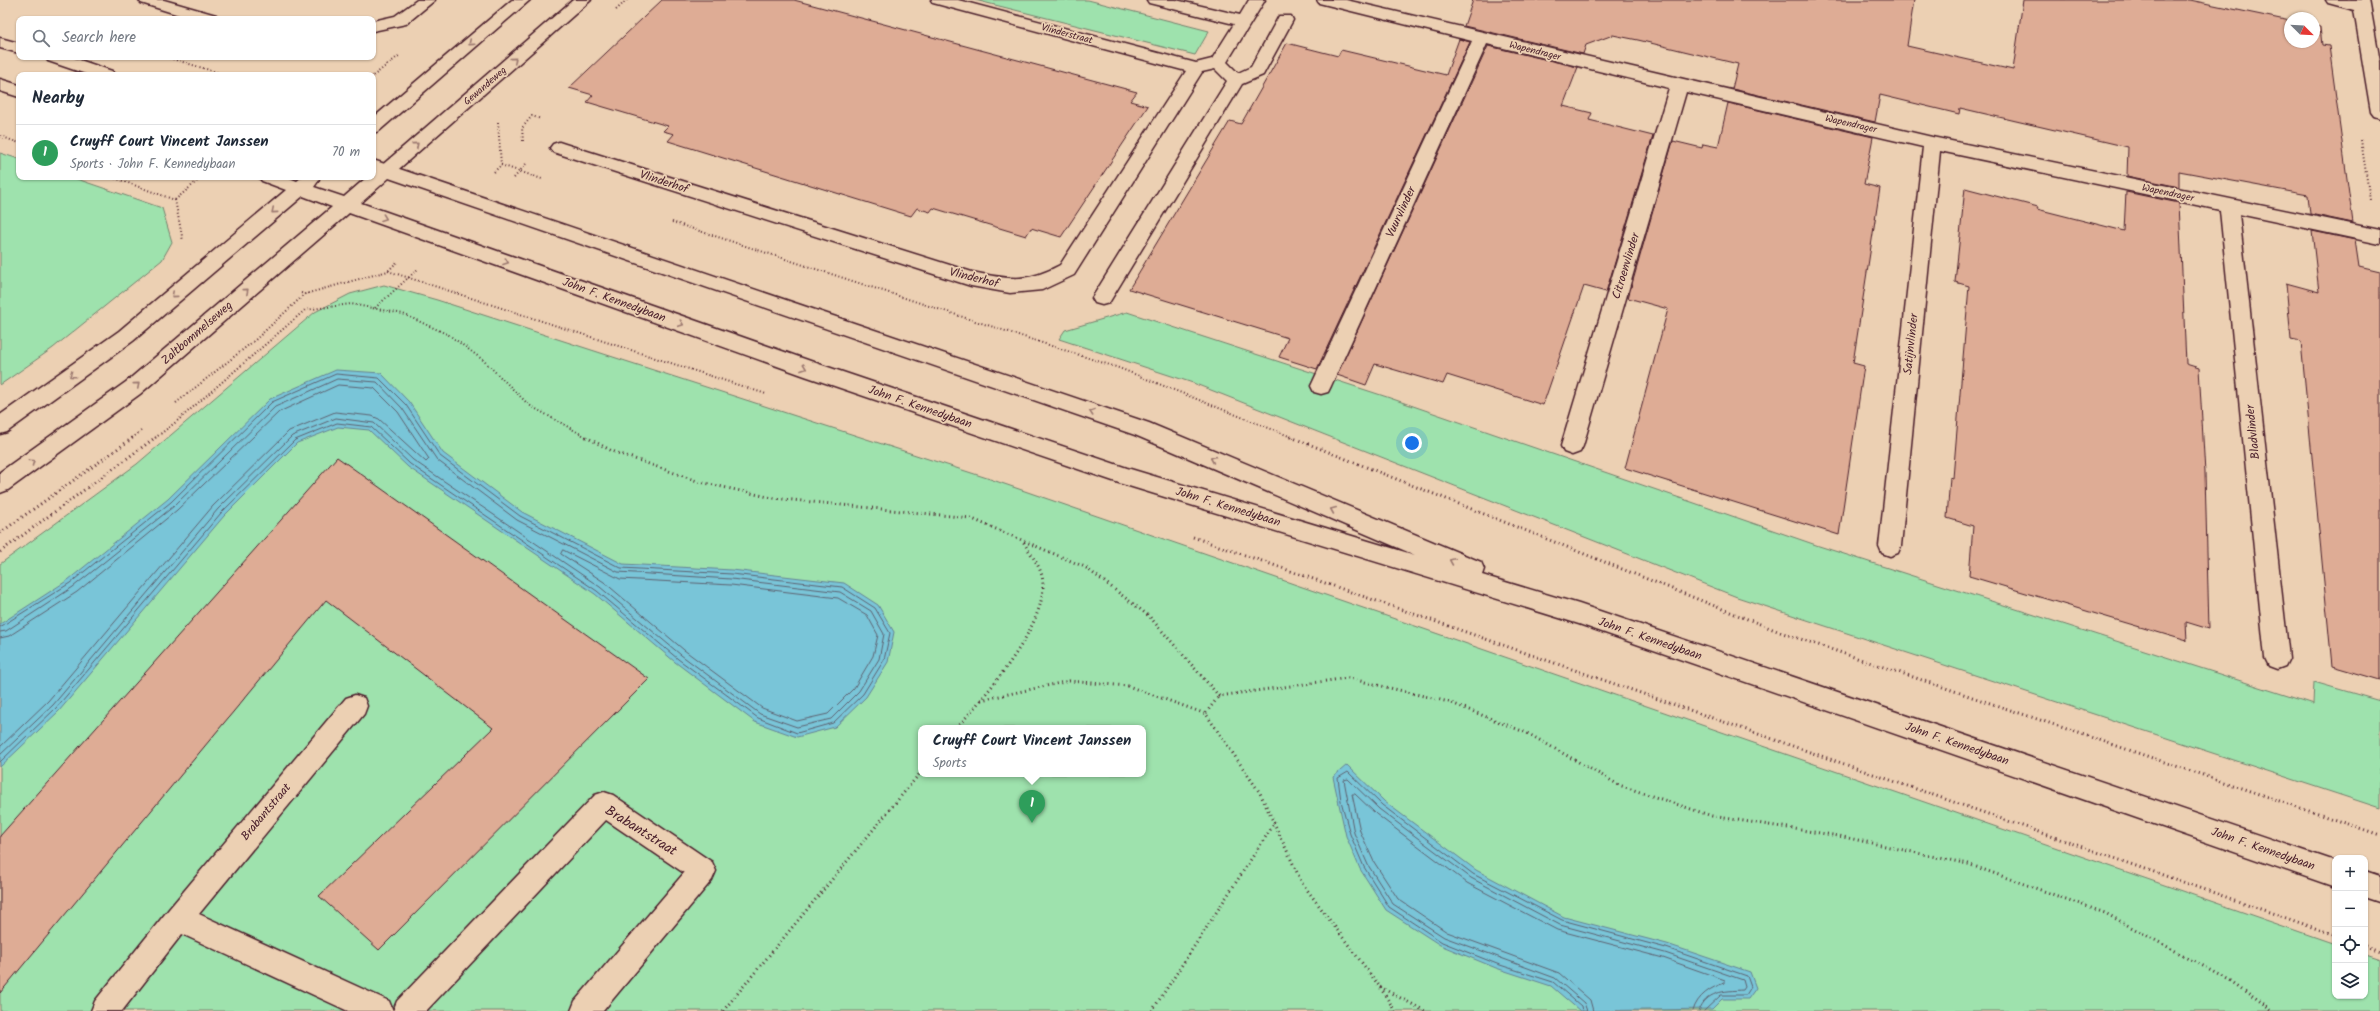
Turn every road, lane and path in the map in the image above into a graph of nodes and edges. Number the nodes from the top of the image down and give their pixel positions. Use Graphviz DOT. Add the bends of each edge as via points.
graph roads {
  1 [pos="147,0"];
  2 [pos="427,0"];
  3 [pos="522,0"];
  4 [pos="583,0"];
  5 [pos="627,0"];
  6 [pos="939,0"];
  7 [pos="1155,0"];
  8 [pos="1257,0"];
  9 [pos="1325,0"];
  10 [pos="2334,0"];
  11 [pos="2361,3"];
  12 [pos="613,14"];
  13 [pos="200,16"];
  14 [pos="1285,20"];
  15 [pos="1244,21"];
  16 [pos="376,25"];
  17 [pos="1482,38"];
  18 [pos="0,43"];
  19 [pos="16,47"];
  20 [pos="63,60"];
  21 [pos="176,60"];
  22 [pos="1218,63"];
  23 [pos="1196,68"];
  24 [pos="97,72"];
  25 [pos="216,72"];
  26 [pos="1236,80"];
  27 [pos="0,85"];
  28 [pos="1680,86"];
  29 [pos="16,90"];
  30 [pos="2380,112"];
  31 [pos="498,122"];
  32 [pos="376,124"];
  33 [pos="0,136"];
  34 [pos="16,142"];
  35 [pos="1932,142"];
  36 [pos="559,148"];
  37 [pos="380,168"];
  38 [pos="543,179"];
  39 [pos="120,180"];
  40 [pos="198,180"];
  41 [pos="288,180"];
  42 [pos="369,180"];
  43 [pos="307,183"];
  44 [pos="347,205"];
  45 [pos="2229,206"];
  46 [pos="664,220"];
  47 [pos="2380,237"];
  48 [pos="305,294"];
  49 [pos="1102,298"];
  50 [pos="1321,386"];
  51 [pos="771,396"];
  52 [pos="0,426"];
  53 [pos="1572,446"];
  54 [pos="0,484"];
  55 [pos="1192,537"];
  56 [pos="1022,540"];
  57 [pos="1890,546"];
  58 [pos="0,552"];
  59 [pos="1579,614"];
  60 [pos="2277,658"];
  61 [pos="1219,696"];
  62 [pos="980,700"];
  63 [pos="354,706"];
  64 [pos="1206,714"];
  65 [pos="959,725"];
  66 [pos="918,776"];
  67 [pos="1274,824"];
  68 [pos="2380,835"];
  69 [pos="2332,873"];
  70 [pos="2368,885"];
  71 [pos="2380,889"];
  72 [pos="178,918"];
  73 [pos="2332,935"];
  74 [pos="2368,947"];
  75 [pos="2380,951"];
  76 [pos="1380,987"];
  77 [pos="105,1011"];
  78 [pos="379,1011"];
  79 [pos="407,1011"];
  80 [pos="585,1011"];
  81 [pos="723,1011"];
  82 [pos="1152,1011"];
  83 [pos="1395,1011"];
  84 [pos="1425,1011"];
  85 [pos="2272,1011"];
  1 -- 13 [label="street"];
  2 -- 16 [label="street" via="400,20"];
  3 -- 32 [label="street, one-way"];
  37 -- 4 [label="street, Gewandeweg, one-way"];
  5 -- 12 [label="path"];
  6 -- 23 [label="street, Vlinderstraat"];
  7 -- 15 [label="street"];
  8 -- 15 [label="street"];
  9 -- 17 [label="street, Wapendrager"];
  10 -- 11 [label="street"];
  11 -- 30 [label="street"];
  14 -- 26 [label="street" via="1257,71"];
  15 -- 22 [label="street"];
  17 -- 28 [label="street, Wapendrager"];
  17 -- 50 [label="street, Vuurvlinder"];
  18 -- 19 [label="street"];
  20 -- 24 [label="street"];
  21 -- 25 [label="path"];
  22 -- 23 [label="street"];
  22 -- 26 [label="street"];
  23 -- 36 [label="street, Vlinderhof" via="1067,270 1042,283 1010,286 971,279"];
  26 -- 49 [label="street"];
  27 -- 29 [label="street"];
  28 -- 35 [label="street, Wapendrager"];
  28 -- 53 [label="street, Citroenvlinder"];
  31 -- 38 [label="path" via="501,165"];
  33 -- 34 [label="path"];
  35 -- 45 [label="street, Wapendrager"];
  35 -- 57 [label="street, Satijnvlinder"];
  59 -- 37 [label="street, John F. Kennedybaan, one-way" via="1142,429"];
  39 -- 40 [label="path" via="175,200"];
  41 -- 43 [label="street, John F. Kennedybaan"];
  42 -- 44 [label="street, Zaltbommelseweg"];
  43 -- 44 [label="street, John F. Kennedybaan"];
  43 -- 52 [label="street, one-way" via="126,336"];
  54 -- 44 [label="street, Zaltbommelseweg, one-way" via="133,388"];
  44 -- 59 [label="street, John F. Kennedybaan, one-way" via="812,370 1127,477"];
  45 -- 47 [label="street, Wapendrager"];
  45 -- 60 [label="street, Bladvlinder"];
  46 -- 68 [label="path" via="1119,368 1780,632"];
  48 -- 51 [label="path" via="388,271"];
  55 -- 73 [label="path"];
  56 -- 58 [label="path" via="970,518 766,496 700,482 612,451 529,406 483,360 449,335 403,314 351,304 305,310 176,422"];
  56 -- 61 [label="path" via="1085,567 1148,616"];
  56 -- 62 [label="path" via="1042,577 1041,603 1028,634"];
  59 -- 69 [label="street, John F. Kennedybaan"];
  61 -- 64 [label="path"];
  61 -- 85 [label="path" via="1348,678 1449,702 1527,732 1619,785 1712,816 1839,836 1968,864 2105,913 2231,980"];
  62 -- 64 [label="path" via="1069,681 1128,686"];
  62 -- 65 [label="path"];
  63 -- 72 [label="street, Brabantstraat"];
  64 -- 67 [label="path" via="1260,793"];
  66 -- 81 [label="path"];
  67 -- 76 [label="path" via="1302,884"];
  67 -- 82 [label="path"];
  70 -- 71 [label="street"];
  72 -- 77 [label="street, Brabantstraat"];
  72 -- 78 [label="street"];
  74 -- 75 [label="path"];
  76 -- 83 [label="path"];
  76 -- 84 [label="path"];
  79 -- 80 [label="street, Brabantstraat" via="604,804 704,871"];
}
